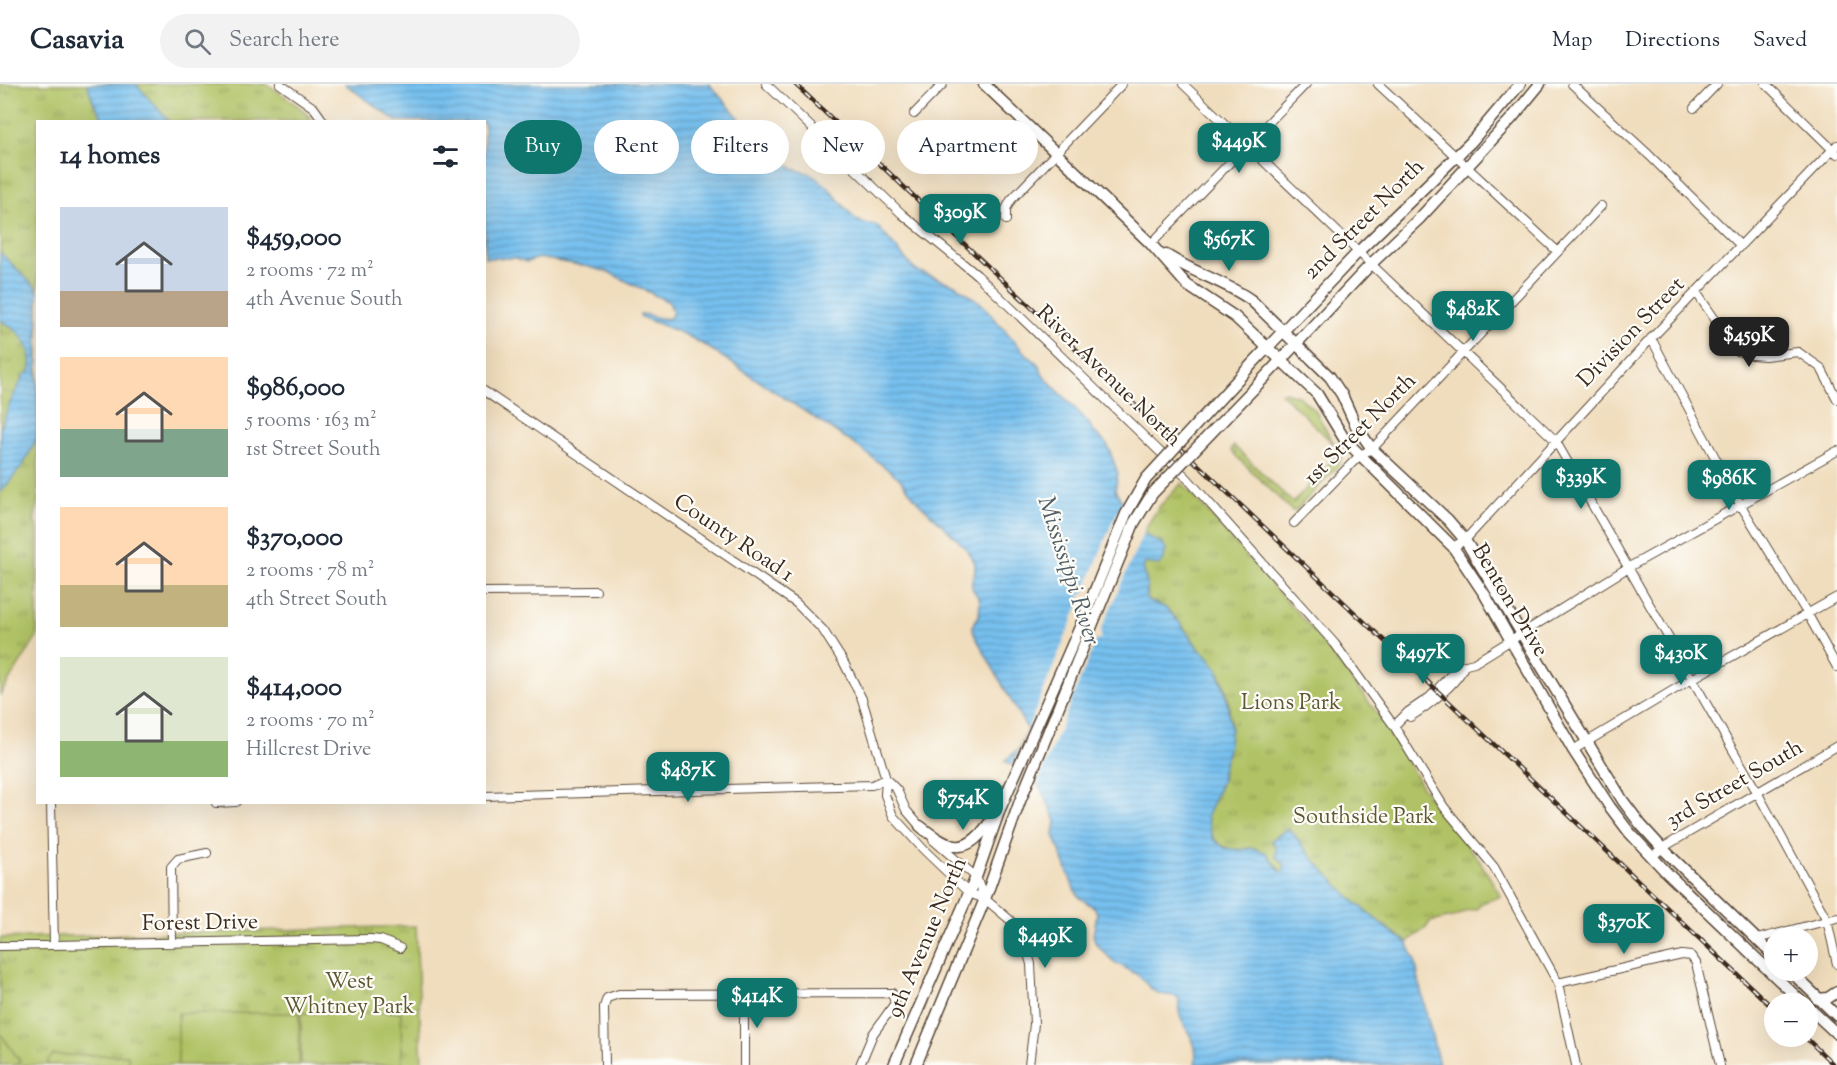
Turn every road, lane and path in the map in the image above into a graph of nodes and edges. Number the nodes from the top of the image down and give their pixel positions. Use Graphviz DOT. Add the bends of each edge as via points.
graph roads {
  1 [pos="280,84"];
  2 [pos="766,84"];
  3 [pos="943,84"];
  4 [pos="984,84"];
  5 [pos="1122,84"];
  6 [pos="1182,84"];
  7 [pos="1306,84"];
  8 [pos="1378,84"];
  9 [pos="1520,84"];
  10 [pos="1540,84"];
  11 [pos="1572,84"];
  12 [pos="1717,84"];
  13 [pos="1766,84"];
  14 [pos="1694,108"];
  15 [pos="914,114"];
  16 [pos="323,120"];
  17 [pos="1247,147"];
  18 [pos="1836,149"];
  19 [pos="1056,153"];
  20 [pos="1456,158"];
  21 [pos="1468,167"];
  22 [pos="1601,206"];
  23 [pos="1006,220"];
  24 [pos="1151,244"];
  25 [pos="1741,246"];
  26 [pos="1359,251"];
  27 [pos="1557,251"];
  28 [pos="1372,263"];
  29 [pos="1696,292"];
  30 [pos="1283,331"];
  31 [pos="1651,338"];
  32 [pos="1295,344"];
  33 [pos="1266,348"];
  34 [pos="1464,352"];
  35 [pos="1281,359"];
  36 [pos="486,392"];
  37 [pos="1837,399"];
  38 [pos="1556,440"];
  39 [pos="1372,449"];
  40 [pos="1837,451"];
  41 [pos="1360,455"];
  42 [pos="1740,504"];
  43 [pos="1294,523"];
  44 [pos="1465,540"];
  45 [pos="1453,547"];
  46 [pos="1629,567"];
  47 [pos="596,591"];
  48 [pos="486,592"];
  49 [pos="1837,597"];
  50 [pos="1807,613"];
  51 [pos="1080,627"];
  52 [pos="1522,634"];
  53 [pos="1510,641"];
  54 [pos="1837,667"];
  55 [pos="1692,679"];
  56 [pos="1394,726"];
  57 [pos="1586,743"];
  58 [pos="1837,746"];
  59 [pos="1573,750"];
  60 [pos="886,779"];
  61 [pos="1758,792"];
  62 [pos="486,796"];
  63 [pos="51,804"];
  64 [pos="999,809"];
  65 [pos="920,826"];
  66 [pos="1662,848"];
  67 [pos="207,853"];
  68 [pos="1652,857"];
  69 [pos="976,878"];
  70 [pos="969,893"];
  71 [pos="985,899"];
  72 [pos="1837,918"];
  73 [pos="1827,920"];
  74 [pos="1757,939"];
  75 [pos="172,943"];
  76 [pos="54,945"];
  77 [pos="0,946"];
  78 [pos="1764,946"];
  79 [pos="400,948"];
  80 [pos="1837,964"];
  81 [pos="1800,981"];
  82 [pos="1558,984"];
  83 [pos="1837,992"];
  84 [pos="1792,993"];
  85 [pos="1811,993"];
  86 [pos="744,994"];
  87 [pos="1818,999"];
  88 [pos="1818,1000"];
  89 [pos="1818,1016"];
  90 [pos="1837,1016"];
  91 [pos="1837,1034"];
  92 [pos="605,1065"];
  93 [pos="744,1065"];
  94 [pos="860,1065"];
  95 [pos="894,1065"];
  96 [pos="916,1065"];
  97 [pos="1029,1065"];
  98 [pos="1576,1065"];
  99 [pos="1720,1065"];
  1 -- 16 [label="street" via="314,108"];
  2 -- 56 [label="street, River Avenue North" via="902,214 977,275 1187,478 1335,644"];
  3 -- 15 [label="street"];
  4 -- 19 [label="main road, Benton Drive"];
  5 -- 19 [label="street"];
  6 -- 17 [label="street"];
  7 -- 17 [label="street"];
  8 -- 20 [label="street"];
  9 -- 20 [label="main road, 2nd Street North"];
  10 -- 21 [label="main road"];
  11 -- 25 [label="street"];
  12 -- 14 [label="street"];
  13 -- 18 [label="street"];
  17 -- 24 [label="street"];
  17 -- 26 [label="street"];
  18 -- 25 [label="street, Division Street"];
  19 -- 23 [label="street" via="1011,200"];
  19 -- 24 [label="main road, Benton Drive"];
  20 -- 21 [label="street"];
  20 -- 26 [label="main road, 2nd Street North"];
  21 -- 27 [label="street"];
  21 -- 28 [label="main road, 9th Avenue North"];
  22 -- 27 [label="street, 1st Street North"];
  24 -- 30 [label="main road, Benton Drive" via="1191,270 1243,294"];
  24 -- 33 [label="main road, Benton Drive" via="1187,285 1235,317"];
  25 -- 29 [label="street, Division Street"];
  26 -- 28 [label="street"];
  26 -- 30 [label="main road, 2nd Street North"];
  27 -- 34 [label="street, 1st Street North"];
  28 -- 32 [label="main road, 9th Avenue North"];
  28 -- 34 [label="street"];
  29 -- 31 [label="street, Division Street"];
  29 -- 37 [label="street" via="1737,351 1765,356 1798,352 1821,368"];
  30 -- 32 [label="main road, Benton Drive"];
  30 -- 33 [label="main road, 2nd Street North"];
  31 -- 38 [label="street, Division Street"];
  31 -- 42 [label="street"];
  32 -- 35 [label="main road, 9th Avenue North"];
  32 -- 39 [label="main road, Benton Drive" via="1336,386"];
  33 -- 35 [label="main road, Benton Drive"];
  33 -- 51 [label="main road, 2nd Street North, bridge" via="1146,479 1126,514"];
  34 -- 38 [label="street"];
  34 -- 39 [label="street, 1st Street North"];
  35 -- 41 [label="main road, Benton Drive" via="1317,394 1339,432"];
  35 -- 71 [label="main road, 9th Avenue North, bridge" via="1152,494 1134,523 1020,801"];
  36 -- 60 [label="street, County Road 1" via="796,603 823,630 844,663 862,699"];
  38 -- 44 [label="street, Division Street"];
  38 -- 46 [label="street"];
  39 -- 41 [label="street, 1st Street North"];
  39 -- 44 [label="main road, Benton Drive"];
  40 -- 42 [label="street"];
  41 -- 43 [label="street, 1st Street North"];
  41 -- 45 [label="main road, Benton Drive"];
  42 -- 46 [label="street"];
  42 -- 50 [label="street"];
  44 -- 45 [label="street, Division Street"];
  44 -- 52 [label="main road, Benton Drive"];
  45 -- 53 [label="main road, Benton Drive"];
  46 -- 52 [label="street"];
  46 -- 55 [label="street"];
  47 -- 48 [label="street"];
  49 -- 50 [label="street"];
  50 -- 54 [label="street"];
  50 -- 55 [label="street"];
  51 -- 64 [label="main road, 9th Avenue North"];
  52 -- 53 [label="street"];
  52 -- 57 [label="main road, Benton Drive"];
  53 -- 56 [label="street" via="1464,665 1463,671 1432,702"];
  53 -- 59 [label="main road, Benton Drive"];
  55 -- 57 [label="street"];
  55 -- 61 [label="street"];
  56 -- 82 [label="street, River Avenue North" via="1444,807 1494,867"];
  57 -- 59 [label="street"];
  57 -- 66 [label="main road, Benton Drive" via="1623,801"];
  58 -- 61 [label="street, 3rd Street South"];
  59 -- 68 [label="main road, Benton Drive" via="1610,807"];
  60 -- 62 [label="street" via="872,785"];
  60 -- 65 [label="street, County Road 1"];
  60 -- 70 [label="street, County Road 1" via="885,795 892,816"];
  61 -- 66 [label="street, 3rd Street South"];
  61 -- 73 [label="street"];
  63 -- 76 [label="street"];
  64 -- 65 [label="main road" via="971,844 961,847 949,845"];
  64 -- 69 [label="main road, 9th Avenue North"];
  65 -- 69 [label="street, County Road 1"];
  66 -- 68 [label="street, 3rd Street South"];
  66 -- 74 [label="main road, Benton Drive"];
  67 -- 75 [label="street" via="178,859 171,867"];
  68 -- 84 [label="main road, Benton Drive"];
  69 -- 70 [label="main road, 9th Avenue North"];
  69 -- 71 [label="street"];
  70 -- 71 [label="street"];
  70 -- 95 [label="main road, 9th Avenue North"];
  71 -- 96 [label="main road, 9th Avenue North"];
  71 -- 97 [label="street" via="1010,920 1024,941 1032,964 1034,1024"];
  72 -- 73 [label="street"];
  73 -- 74 [label="street"];
  73 -- 80 [label="street"];
  74 -- 78 [label="main road, Benton Drive"];
  75 -- 76 [label="street, Forest Drive"];
  75 -- 79 [label="street, Forest Drive" via="370,939"];
  76 -- 77 [label="street, Forest Drive"];
  81 -- 85 [label="main road"];
  82 -- 98 [label="street, River Avenue North"];
  82 -- 99 [label="street" via="1691,956 1696,963"];
  83 -- 87 [label="main road"];
  86 -- 92 [label="street" via="619,994 607,998"];
  86 -- 93 [label="street"];
  86 -- 94 [label="street" via="892,993 895,1003 873,1034"];
  88 -- 90 [label="main road"];
  89 -- 91 [label="main road"];
}
